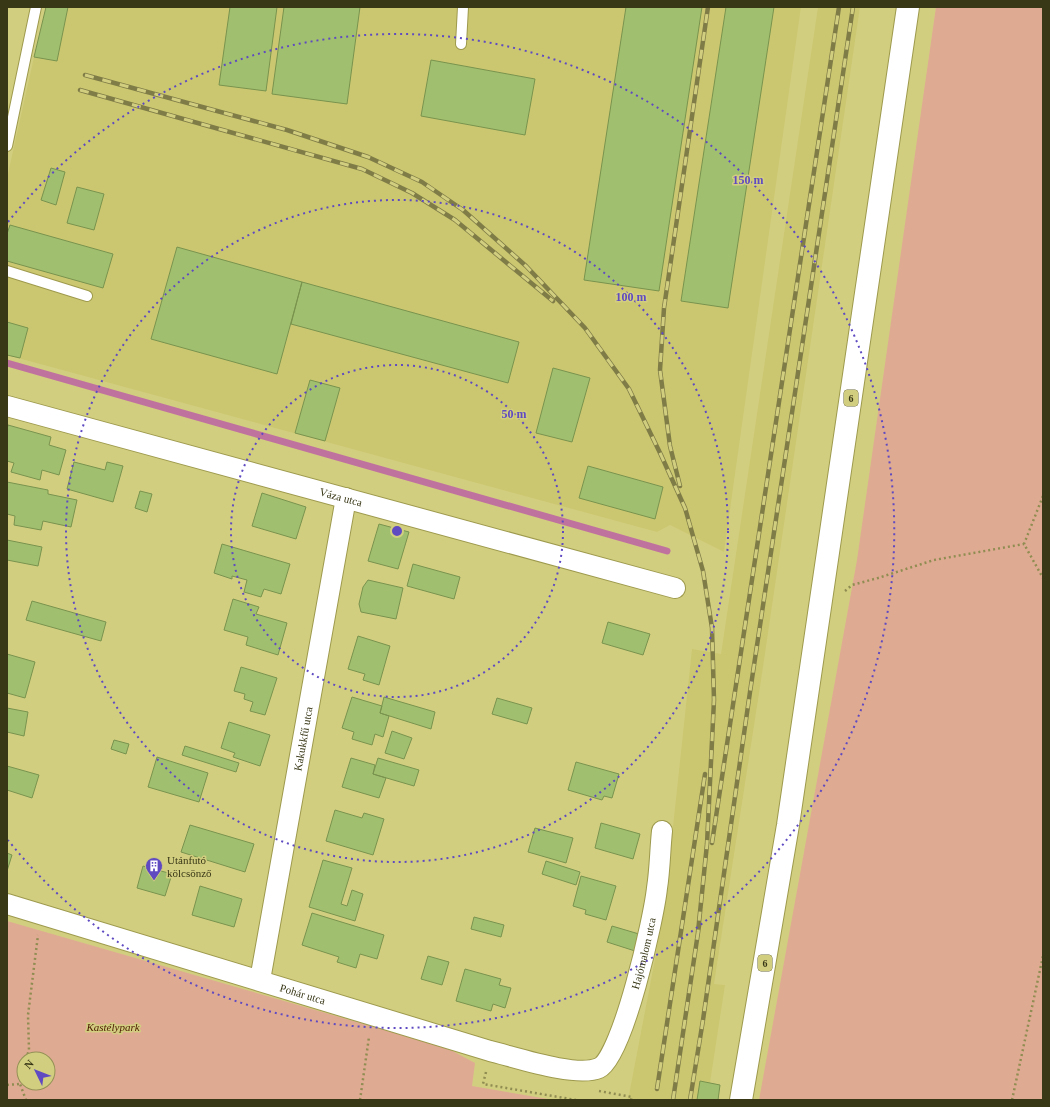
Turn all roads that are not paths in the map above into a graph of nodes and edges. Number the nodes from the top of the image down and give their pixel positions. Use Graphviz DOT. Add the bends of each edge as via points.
graph roads {
  1 [pos="36,7"];
  2 [pos="463,7"];
  3 [pos="908,7"];
  4 [pos="461,44"];
  5 [pos="7,146"];
  6 [pos="7,271"];
  7 [pos="87,296"];
  8 [pos="7,406"];
  9 [pos="346,498"];
  10 [pos="675,588"];
  11 [pos="662,831"];
  12 [pos="7,904"];
  13 [pos="260,980"];
  14 [pos="600,1068"];
  15 [pos="742,1100"];
  1 -- 5 [label="lane"];
  2 -- 4 [label="lane"];
  3 -- 15 [label="main road, 6" via="788,825"];
  6 -- 7 [label="lane"];
  8 -- 9 [label="street, Váza utca"];
  9 -- 10 [label="street, Váza utca"];
  9 -- 13 [label="street, Kakukkfű utca"];
  11 -- 14 [label="street, Hajómalom utca" via="657,889 626,1019 610,1057"];
  12 -- 13 [label="street, Pohár utca"];
  13 -- 14 [label="street, Pohár utca" via="490,1051 568,1071"];
}
